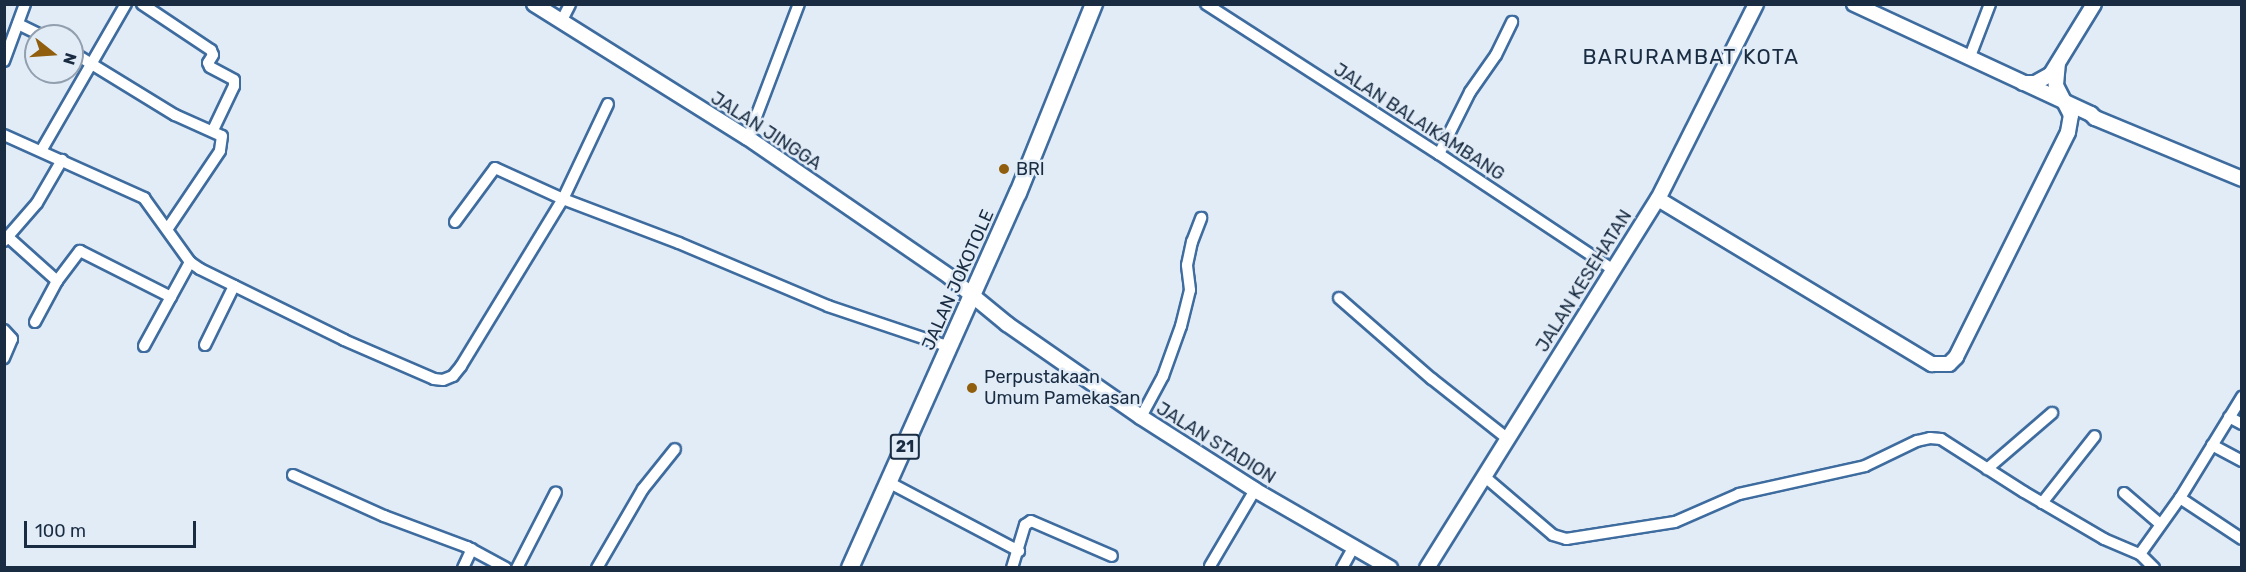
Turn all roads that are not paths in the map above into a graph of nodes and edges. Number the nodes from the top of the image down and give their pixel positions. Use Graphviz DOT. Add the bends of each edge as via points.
graph roads {
  1 [pos="25,4"];
  2 [pos="126,4"];
  3 [pos="142,4"];
  4 [pos="534,4"];
  5 [pos="570,4"];
  6 [pos="799,4"];
  7 [pos="1094,4"];
  8 [pos="1206,4"];
  9 [pos="1756,4"];
  10 [pos="1854,4"];
  11 [pos="1990,4"];
  12 [pos="2094,4"];
  13 [pos="561,22"];
  14 [pos="1512,22"];
  15 [pos="18,24"];
  16 [pos="24,27"];
  17 [pos="84,59"];
  18 [pos="1969,59"];
  19 [pos="4,61"];
  20 [pos="91,63"];
  21 [pos="2058,64"];
  22 [pos="2022,84"];
  23 [pos="2064,102"];
  24 [pos="608,104"];
  25 [pos="2095,118"];
  26 [pos="213,130"];
  27 [pos="2067,132"];
  28 [pos="4,135"];
  29 [pos="748,138"];
  30 [pos="41,151"];
  31 [pos="1439,154"];
  32 [pos="62,160"];
  33 [pos="2241,179"];
  34 [pos="563,199"];
  35 [pos="1658,199"];
  36 [pos="1201,218"];
  37 [pos="454,222"];
  38 [pos="168,228"];
  39 [pos="6,239"];
  40 [pos="190,262"];
  41 [pos="1612,269"];
  42 [pos="57,281"];
  43 [pos="234,286"];
  44 [pos="171,297"];
  45 [pos="1339,298"];
  46 [pos="970,301"];
  47 [pos="35,322"];
  48 [pos="4,330"];
  49 [pos="206,345"];
  50 [pos="144,346"];
  51 [pos="950,347"];
  52 [pos="4,358"];
  53 [pos="2241,397"];
  54 [pos="2052,413"];
  55 [pos="1141,417"];
  56 [pos="2229,417"];
  57 [pos="2241,424"];
  58 [pos="2095,436"];
  59 [pos="1508,439"];
  60 [pos="2212,445"];
  61 [pos="675,449"];
  62 [pos="2241,461"];
  63 [pos="1987,469"];
  64 [pos="293,475"];
  65 [pos="890,483"];
  66 [pos="1478,486"];
  67 [pos="1255,490"];
  68 [pos="556,492"];
  69 [pos="2124,493"];
  70 [pos="2180,498"];
  71 [pos="2042,503"];
  72 [pos="2160,524"];
  73 [pos="2241,539"];
  74 [pos="1354,546"];
  75 [pos="472,549"];
  76 [pos="1018,550"];
  77 [pos="2140,554"];
  78 [pos="1112,556"];
  79 [pos="1210,566"];
  80 [pos="463,567"];
  81 [pos="506,567"];
  82 [pos="517,567"];
  83 [pos="597,567"];
  84 [pos="850,567"];
  85 [pos="1012,567"];
  86 [pos="1342,567"];
  87 [pos="1390,567"];
  88 [pos="1427,567"];
  89 [pos="2154,567"];
  1 -- 15 [label="street"];
  2 -- 20 [label="street"];
  3 -- 26 [label="street" via="212,50 210,67 234,80"];
  4 -- 13 [label="main road, JALAN JINGGA"];
  5 -- 13 [label="street"];
  6 -- 29 [label="street"];
  7 -- 46 [label="highway, JALAN JOKOTOLE / 21"];
  8 -- 31 [label="street, JALAN BALAIKAMBANG"];
  9 -- 35 [label="main road, JALAN KESEHATAN"];
  10 -- 18 [label="main road"];
  11 -- 18 [label="street"];
  12 -- 21 [label="main road"];
  13 -- 29 [label="main road, JALAN JINGGA"];
  14 -- 31 [label="street"];
  15 -- 16 [label="street"];
  15 -- 19 [label="street"];
  17 -- 20 [label="street"];
  18 -- 22 [label="main road"];
  20 -- 26 [label="street" via="175,115"];
  20 -- 30 [label="street"];
  21 -- 22 [label="main road" via="2043,80"];
  21 -- 23 [label="main road" via="2056,85"];
  22 -- 23 [label="main road"];
  23 -- 25 [label="main road"];
  23 -- 27 [label="main road" via="2070,115"];
  24 -- 34 [label="street"];
  25 -- 27 [label="main road" via="2081,119"];
  25 -- 33 [label="main road"];
  26 -- 38 [label="street" via="222,136 220,151"];
  27 -- 35 [label="main road" via="1956,357 1941,366"];
  28 -- 30 [label="street"];
  29 -- 46 [label="main road, JALAN JINGGA"];
  30 -- 32 [label="street"];
  31 -- 41 [label="street, JALAN BALAIKAMBANG"];
  32 -- 38 [label="street" via="144,198"];
  32 -- 39 [label="street" via="37,203"];
  34 -- 37 [label="street" via="495,168"];
  34 -- 43 [label="street" via="453,376 443,380 434,380 377,355"];
  34 -- 51 [label="street" via="828,306"];
  35 -- 41 [label="main road, JALAN KESEHATAN"];
  36 -- 55 [label="street" via="1189,258 1190,290 1181,326 1163,376"];
  38 -- 40 [label="street"];
  39 -- 42 [label="street"];
  40 -- 43 [label="street"];
  40 -- 44 [label="street"];
  41 -- 59 [label="main road, JALAN KESEHATAN"];
  42 -- 44 [label="street" via="81,251"];
  42 -- 47 [label="street"];
  43 -- 49 [label="street"];
  44 -- 50 [label="street"];
  45 -- 59 [label="street"];
  46 -- 51 [label="highway, JALAN JOKOTOLE / 21"];
  46 -- 55 [label="main road, JALAN STADION"];
  48 -- 52 [label="street" via="12,339"];
  51 -- 65 [label="highway, JALAN JOKOTOLE / 21"];
  53 -- 56 [label="street"];
  54 -- 63 [label="street"];
  55 -- 67 [label="main road, JALAN STADION"];
  56 -- 57 [label="street"];
  56 -- 60 [label="street"];
  58 -- 71 [label="street"];
  59 -- 66 [label="main road, JALAN KESEHATAN"];
  60 -- 62 [label="street"];
  60 -- 70 [label="street"];
  61 -- 83 [label="street" via="643,489"];
  63 -- 66 [label="street" via="1949,442 1930,438 1865,466 1739,494 1675,522 1566,539 1553,535"];
  63 -- 71 [label="street"];
  64 -- 75 [label="street"];
  65 -- 76 [label="street"];
  65 -- 84 [label="highway, JALAN JOKOTOLE / 21"];
  66 -- 88 [label="main road, JALAN KESEHATAN"];
  67 -- 74 [label="main road, JALAN STADION"];
  67 -- 79 [label="street"];
  68 -- 82 [label="street"];
  69 -- 72 [label="street"];
  70 -- 72 [label="street"];
  70 -- 73 [label="street"];
  71 -- 77 [label="street" via="2104,539"];
  72 -- 77 [label="street"];
  74 -- 86 [label="street"];
  74 -- 87 [label="main road, JALAN STADION"];
  75 -- 80 [label="street"];
  75 -- 81 [label="street"];
  76 -- 78 [label="street" via="1025,525 1030,521"];
  76 -- 85 [label="street"];
  77 -- 89 [label="street"];
}
